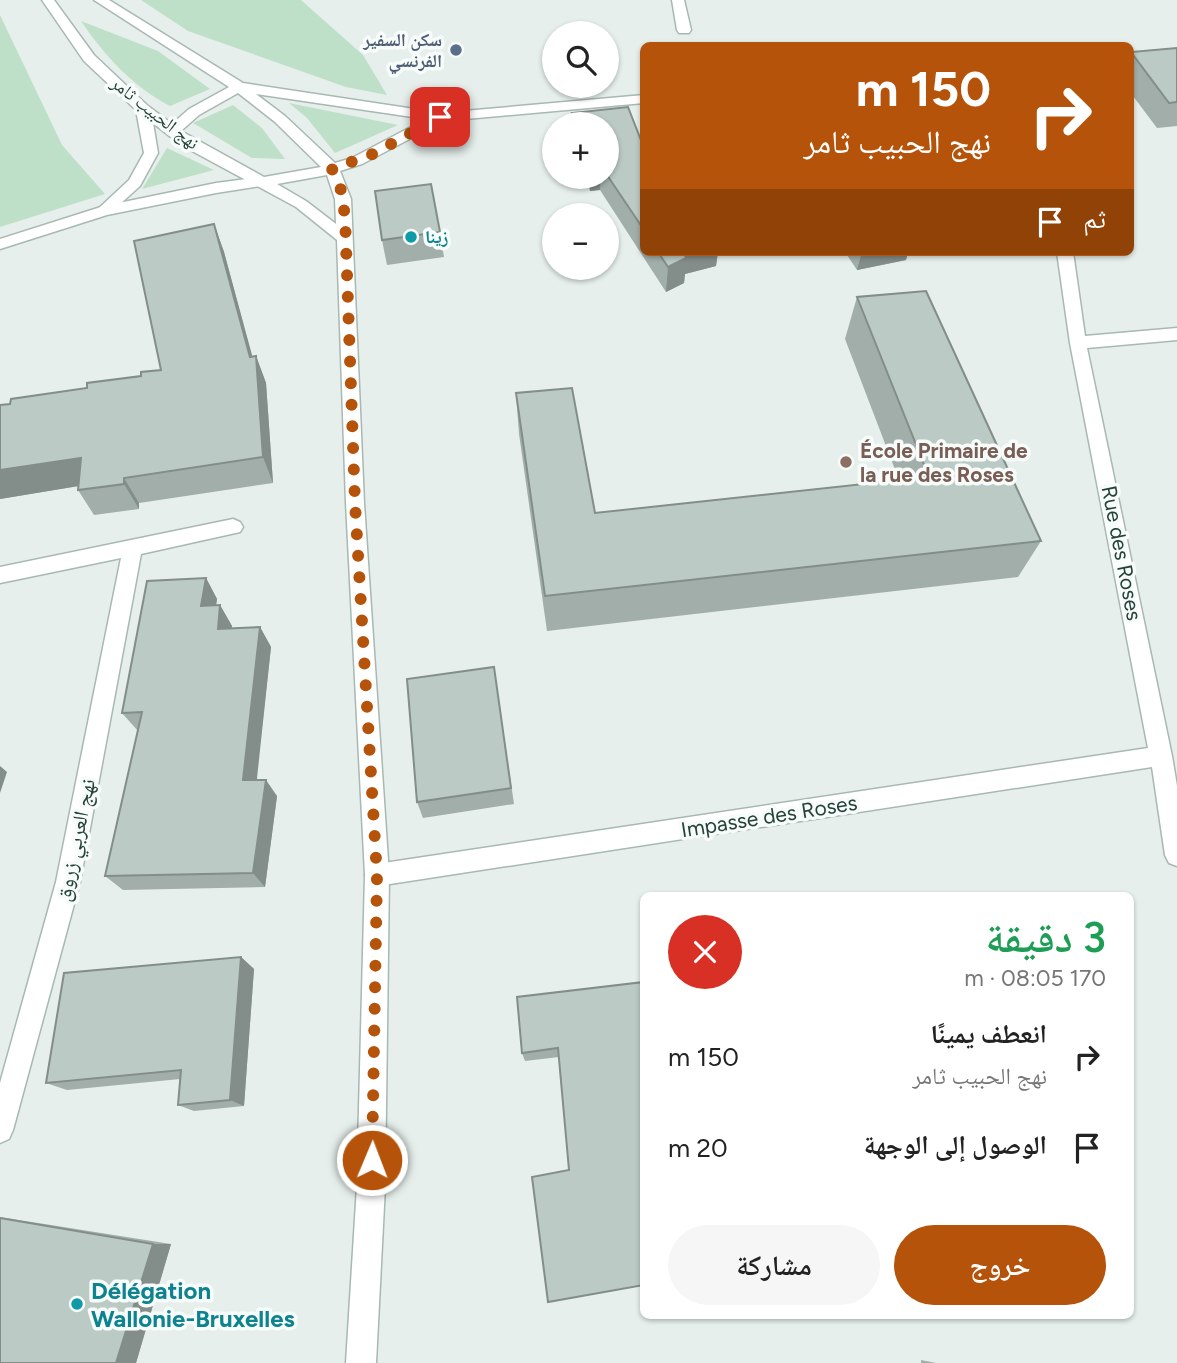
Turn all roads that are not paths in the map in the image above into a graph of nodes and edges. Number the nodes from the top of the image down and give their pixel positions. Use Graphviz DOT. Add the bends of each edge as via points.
graph roads {
  1 [pos="48,0"];
  2 [pos="100,0"];
  3 [pos="678,0"];
  4 [pos="684,30"];
  5 [pos="239,87"];
  6 [pos="640,99"];
  7 [pos="143,109"];
  8 [pos="440,117"];
  9 [pos="172,131"];
  10 [pos="332,169"];
  11 [pos="261,182"];
  12 [pos="104,211"];
  13 [pos="345,239"];
  14 [pos="0,244"];
  15 [pos="1066,256"];
  16 [pos="1177,334"];
  17 [pos="1078,343"];
  18 [pos="233,527"];
  19 [pos="133,546"];
  20 [pos="0,575"];
  21 [pos="1161,756"];
  22 [pos="1177,855"];
  23 [pos="377,876"];
  24 [pos="0,1130"];
  25 [pos="361,1363"];
  1 -- 7 [label="street, نهج الحبيب ثامر" via="89,58"];
  2 -- 5 [label="street"];
  3 -- 4 [label="street"];
  5 -- 8 [label="street"];
  5 -- 9 [label="street" via="194,112"];
  5 -- 10 [label="street"];
  6 -- 8 [label="street"];
  7 -- 9 [label="street, نهج الحبيب ثامر"];
  7 -- 12 [label="street" via="151,153 135,183"];
  8 -- 10 [label="street" via="373,154"];
  9 -- 11 [label="street, نهج الحبيب ثامر"];
  10 -- 11 [label="street"];
  10 -- 13 [label="street" via="343,199"];
  11 -- 12 [label="street"];
  11 -- 13 [label="street, نهج الحبيب ثامر" via="301,204"];
  12 -- 14 [label="street"];
  13 -- 23 [label="street"];
  15 -- 17 [label="street, Rue des Roses"];
  16 -- 17 [label="street"];
  17 -- 21 [label="street, Rue des Roses"];
  18 -- 19 [label="street"];
  19 -- 20 [label="street"];
  19 -- 24 [label="street, نهج العربي زروق" via="68,882"];
  21 -- 22 [label="street, Rue des Roses"];
  21 -- 23 [label="street, Impasse des Roses"];
  23 -- 25 [label="street" via="371,1186"];
}
